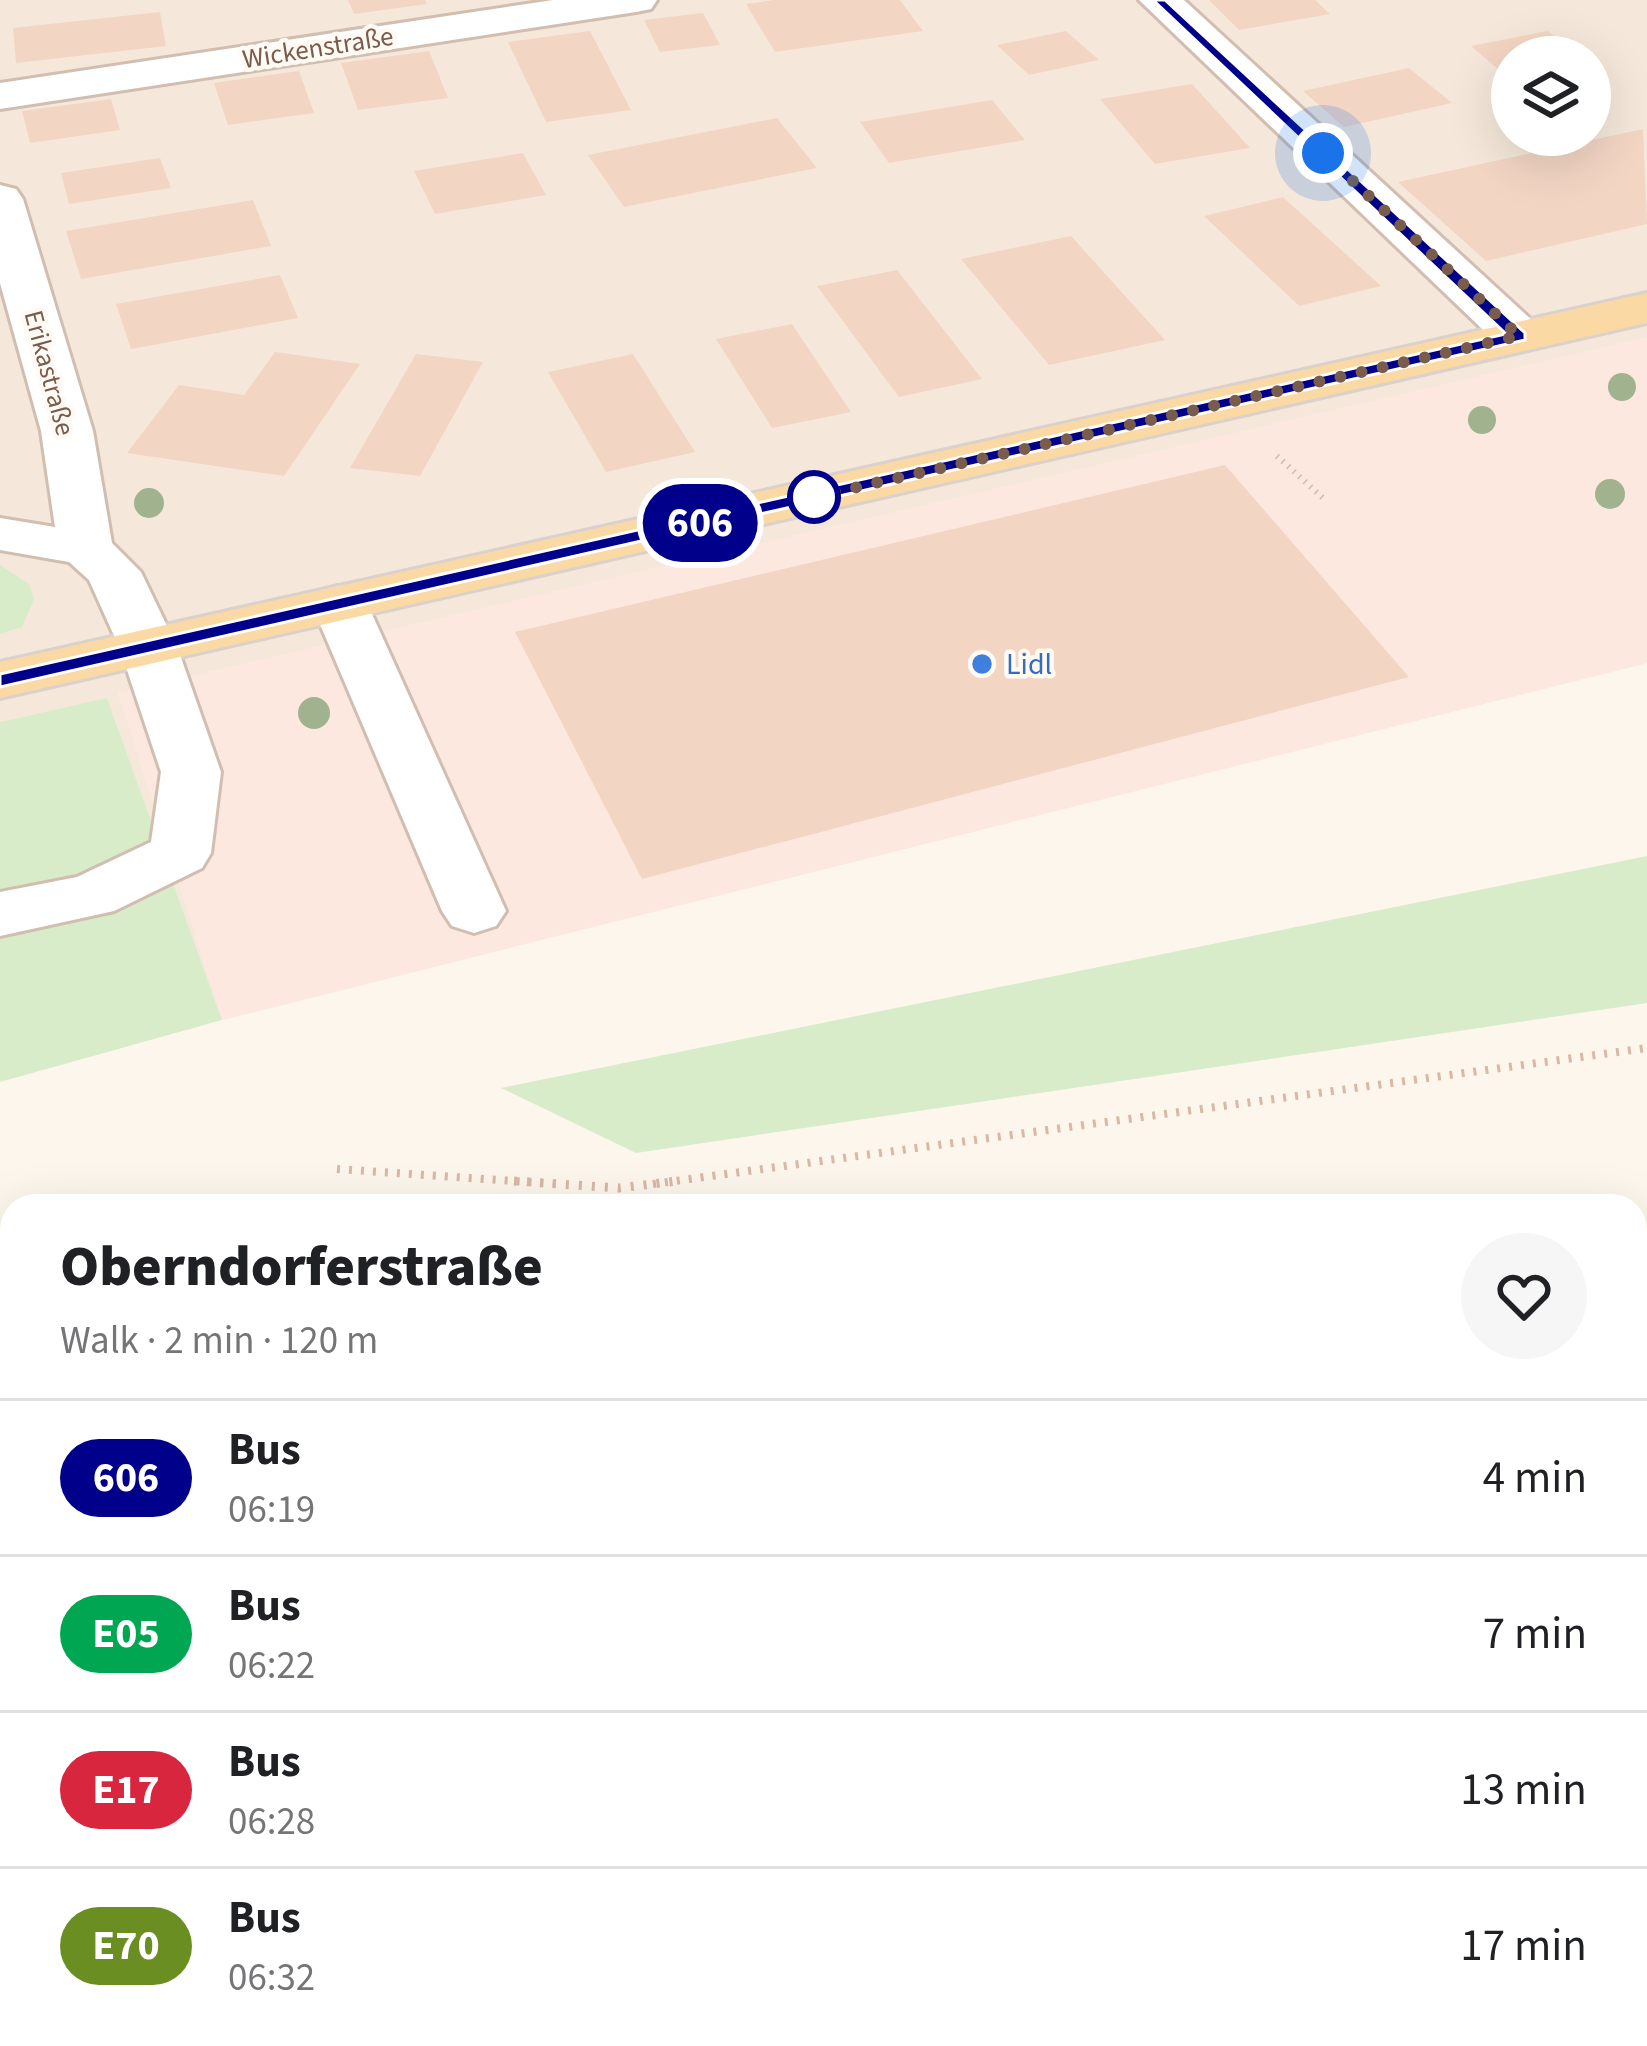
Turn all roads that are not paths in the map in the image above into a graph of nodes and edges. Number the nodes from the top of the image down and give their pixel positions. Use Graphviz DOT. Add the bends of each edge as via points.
graph roads {
  1 [pos="636,0"];
  2 [pos="1160,0"];
  3 [pos="0,96"];
  4 [pos="0,199"];
  5 [pos="1647,308"];
  6 [pos="1519,336"];
  7 [pos="0,534"];
  8 [pos="86,549"];
  9 [pos="339,603"];
  10 [pos="149,649"];
  11 [pos="0,680"];
  12 [pos="474,911"];
  13 [pos="0,914"];
  1 -- 3 [label="street, Wickenstraße"];
  2 -- 6 [label="street"];
  4 -- 8 [label="street, Erikastraße" via="47,435"];
  5 -- 6 [label="main road"];
  6 -- 9 [label="main road"];
  7 -- 8 [label="street"];
  8 -- 10 [label="street" via="113,572"];
  9 -- 10 [label="main road"];
  9 -- 12 [label="street"];
  10 -- 11 [label="main road"];
  10 -- 13 [label="street" via="190,772 180,853 92,896"];
}
